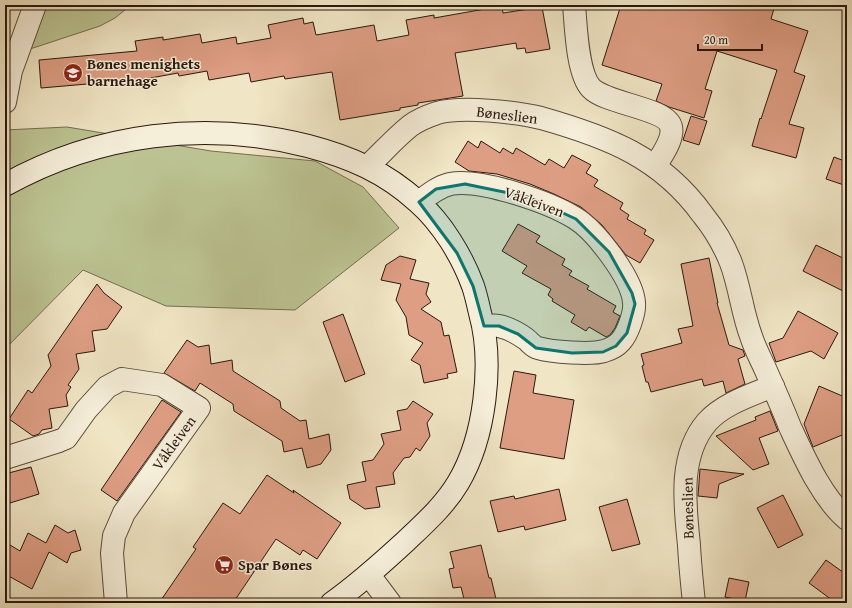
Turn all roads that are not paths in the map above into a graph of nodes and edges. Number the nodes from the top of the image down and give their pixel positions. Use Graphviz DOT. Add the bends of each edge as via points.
graph roads {
  1 [pos="35,5"];
  2 [pos="574,5"];
  3 [pos="8,70"];
  4 [pos="5,102"];
  5 [pos="368,166"];
  6 [pos="655,166"];
  7 [pos="5,185"];
  8 [pos="419,202"];
  9 [pos="484,326"];
  10 [pos="773,386"];
  11 [pos="5,458"];
  12 [pos="847,519"];
  13 [pos="369,575"];
  14 [pos="116,603"];
  15 [pos="332,603"];
  16 [pos="390,603"];
  17 [pos="694,603"];
  1 -- 3 [label="street"];
  2 -- 6 [label="street" via="582,72 589,85 600,94 661,115 668,121 671,136"];
  3 -- 4 [label="street"];
  5 -- 6 [label="street, Bøneslien" via="411,125 426,117 452,110 529,115 610,141"];
  5 -- 7 [label="street" via="335,153 249,134 174,133 127,139 89,149 49,163"];
  5 -- 8 [label="street"];
  6 -- 10 [label="street, Bøneslien" via="687,194 722,243 740,290 751,337"];
  8 -- 9 [label="street" via="439,225 457,253 473,286"];
  8 -- 9 [label="street, Våkleiven" via="436,189 450,184 465,184 486,186 555,207 593,233 609,252 624,275 635,304 627,333 622,341 603,352 572,353 536,348 518,334 499,326"];
  9 -- 13 [label="street" via="487,353 486,388 467,467 457,485 430,518"];
  10 -- 12 [label="street, Bøneslien" via="804,456 821,486"];
  10 -- 17 [label="street, Bøneslien" via="717,412 700,432 693,448 687,466 685,510"];
  11 -- 14 [label="street, Våkleiven" via="66,438 107,387 122,379 162,385 199,408 124,513 114,536 112,553"];
  13 -- 15 [label="street"];
  13 -- 16 [label="street"];
}
